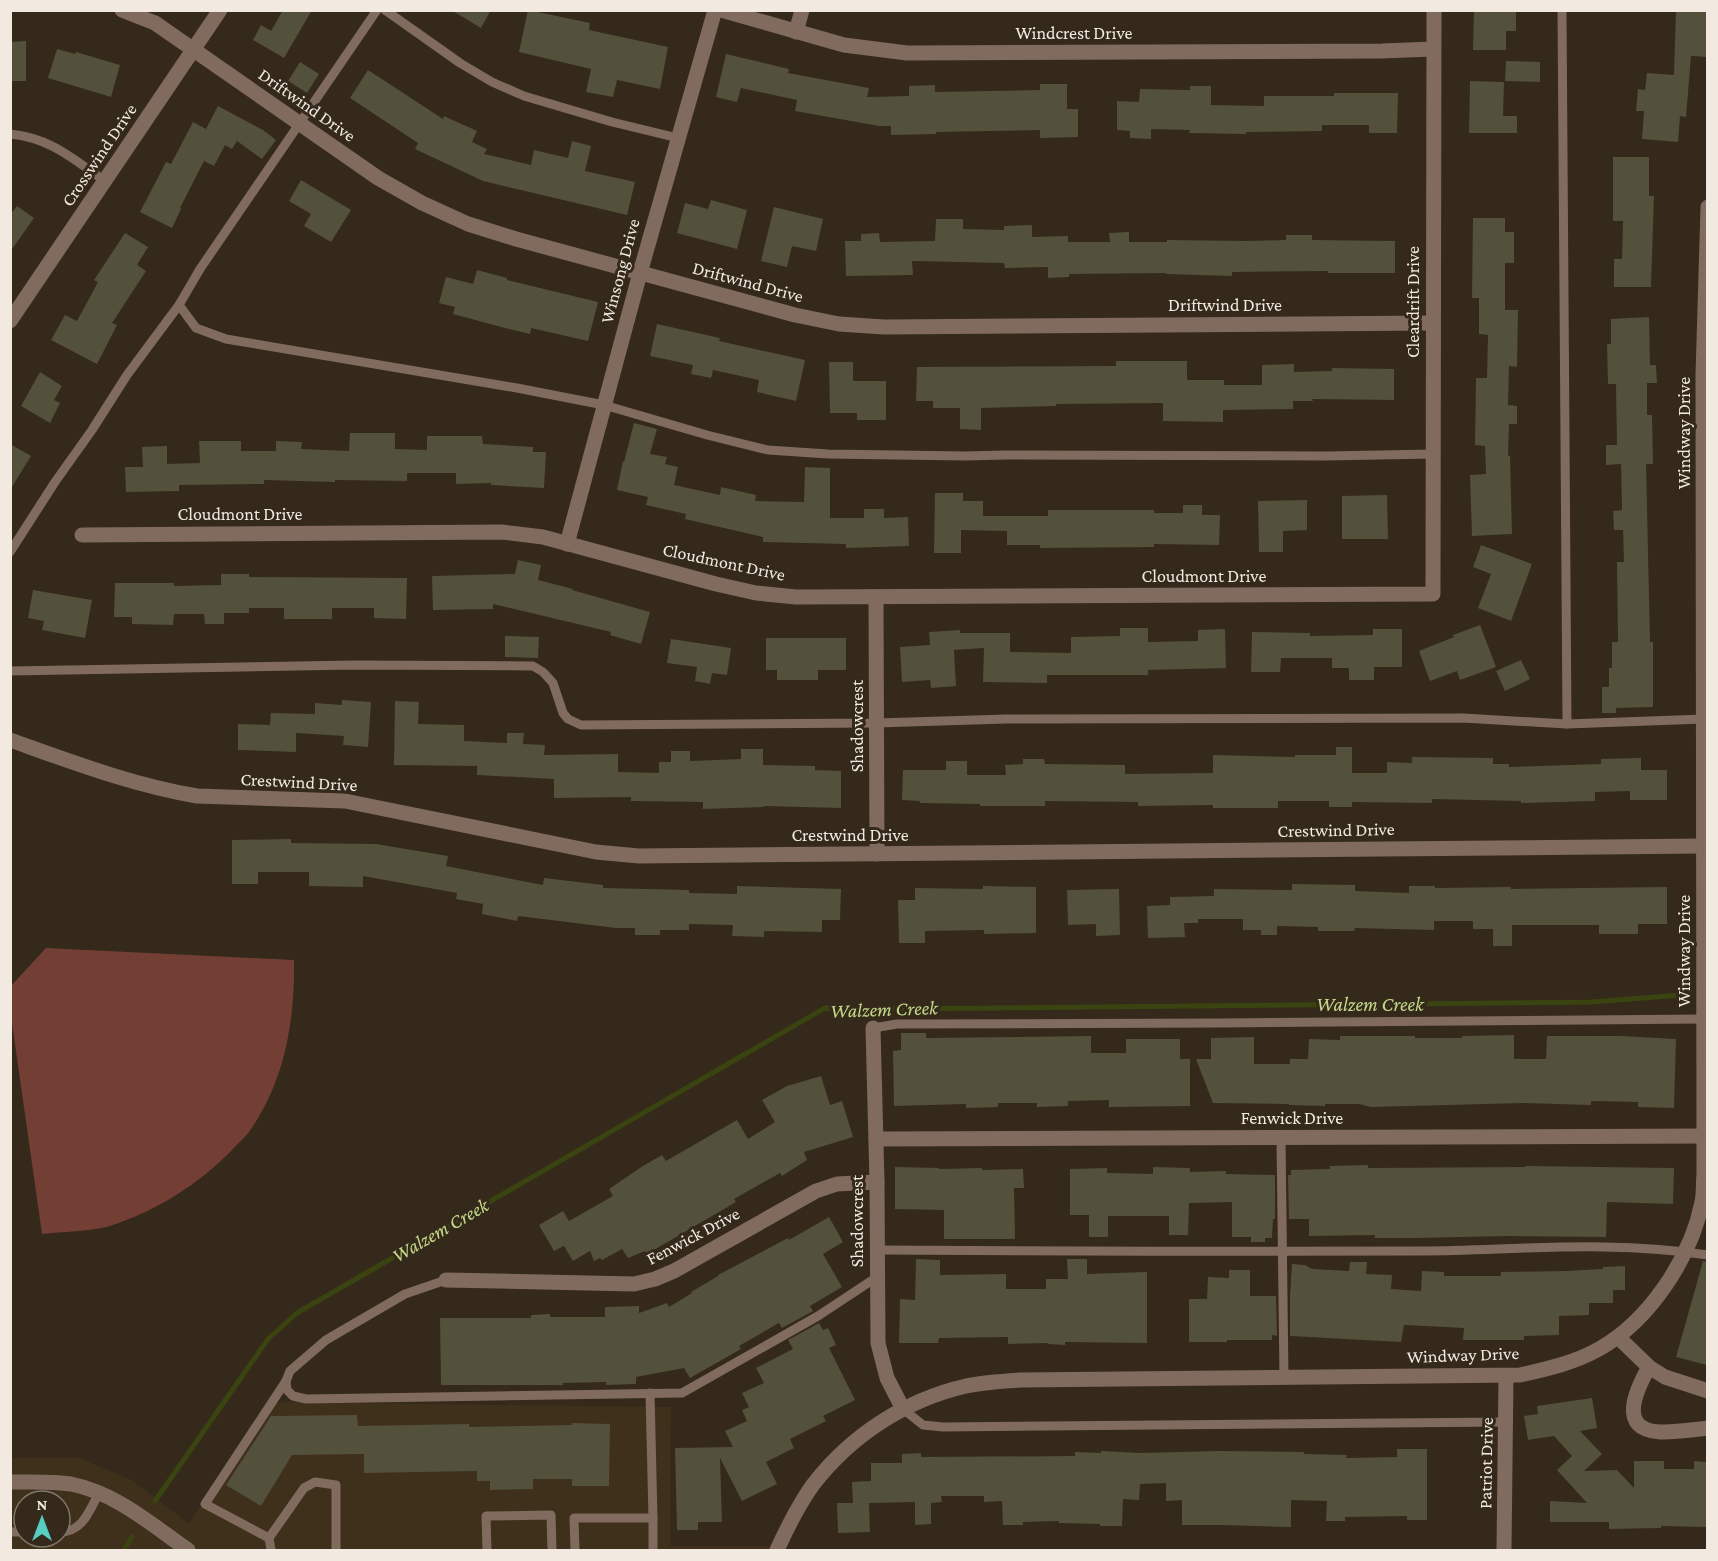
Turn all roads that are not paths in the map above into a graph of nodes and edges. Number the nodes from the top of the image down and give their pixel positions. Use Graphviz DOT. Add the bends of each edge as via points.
graph roads {
  1 [pos="122,10"];
  2 [pos="220,10"];
  3 [pos="377,10"];
  4 [pos="385,10"];
  5 [pos="715,10"];
  6 [pos="721,10"];
  7 [pos="802,10"];
  8 [pos="1434,10"];
  9 [pos="1562,10"];
  10 [pos="796,32"];
  11 [pos="194,49"];
  12 [pos="1433,49"];
  13 [pos="301,124"];
  14 [pos="10,134"];
  15 [pos="678,138"];
  16 [pos="105,181"];
  17 [pos="1707,207"];
  18 [pos="640,273"];
  19 [pos="179,305"];
  20 [pos="12,316"];
  21 [pos="1432,323"];
  22 [pos="1705,375"];
  23 [pos="604,405"];
  24 [pos="1433,454"];
  25 [pos="82,535"];
  26 [pos="567,544"];
  27 [pos="10,552"];
  28 [pos="1433,594"];
  29 [pos="876,598"];
  30 [pos="1706,660"];
  31 [pos="10,671"];
  32 [pos="1704,719"];
  33 [pos="877,723"];
  34 [pos="1567,724"];
  35 [pos="10,740"];
  36 [pos="1704,846"];
  37 [pos="877,854"];
  38 [pos="1703,1019"];
  39 [pos="873,1028"];
  40 [pos="1706,1136"];
  41 [pos="1281,1138"];
  42 [pos="876,1139"];
  43 [pos="877,1182"];
  44 [pos="877,1250"];
  45 [pos="1283,1251"];
  46 [pos="1684,1252"];
  47 [pos="1707,1256"];
  48 [pos="877,1277"];
  49 [pos="446,1280"];
  50 [pos="1618,1336"];
  51 [pos="1649,1367"];
  52 [pos="1506,1376"];
  53 [pos="1284,1378"];
  54 [pos="286,1381"];
  55 [pos="1707,1391"];
  56 [pos="650,1393"];
  57 [pos="903,1409"];
  58 [pos="1506,1422"];
  59 [pos="1707,1428"];
  60 [pos="10,1482"];
  61 [pos="99,1493"];
  62 [pos="653,1518"];
  63 [pos="72,1530"];
  64 [pos="270,1538"];
  65 [pos="188,1551"];
  66 [pos="271,1551"];
  67 [pos="336,1551"];
  68 [pos="487,1551"];
  69 [pos="552,1551"];
  70 [pos="575,1551"];
  71 [pos="653,1551"];
  72 [pos="777,1551"];
  73 [pos="1504,1551"];
  1 -- 11 [label="street, Driftwind Drive" via="155,22"];
  2 -- 11 [label="street, Crosswind Drive"];
  3 -- 13 [label="lane"];
  4 -- 15 [label="lane" via="460,63 524,96"];
  5 -- 15 [label="street, Winsong Drive"];
  6 -- 10 [label="street, Windcrest Drive"];
  7 -- 10 [label="street"];
  8 -- 12 [label="street, Cleardrift Drive"];
  9 -- 34 [label="lane"];
  10 -- 12 [label="street, Windcrest Drive" via="844,45 907,52"];
  11 -- 13 [label="street, Driftwind Drive"];
  11 -- 16 [label="street, Crosswind Drive"];
  12 -- 21 [label="street, Cleardrift Drive"];
  13 -- 18 [label="street, Driftwind Drive" via="378,178 468,224"];
  13 -- 19 [label="lane"];
  14 -- 16 [label="lane" via="38,139 61,150"];
  15 -- 18 [label="street, Winsong Drive"];
  16 -- 20 [label="street, Crosswind Drive"];
  17 -- 22 [label="street, Windway Drive"];
  18 -- 21 [label="street, Driftwind Drive" via="795,315 839,324 884,327"];
  18 -- 23 [label="street, Winsong Drive"];
  19 -- 23 [label="lane" via="196,328 226,339"];
  19 -- 27 [label="lane" via="127,375"];
  21 -- 24 [label="street, Cleardrift Drive"];
  22 -- 30 [label="street, Windway Drive"];
  23 -- 24 [label="lane" via="768,450 828,454"];
  23 -- 26 [label="street, Winsong Drive"];
  24 -- 28 [label="street, Cleardrift Drive"];
  25 -- 26 [label="street, Cloudmont Drive" via="502,532"];
  26 -- 29 [label="street, Cloudmont Drive" via="756,593"];
  28 -- 29 [label="street, Cloudmont Drive"];
  29 -- 33 [label="street, Shadowcrest"];
  30 -- 32 [label="street, Windway Drive"];
  31 -- 33 [label="lane" via="533,666 553,683 563,713 580,725"];
  32 -- 34 [label="lane"];
  32 -- 36 [label="street, Windway Drive"];
  33 -- 34 [label="lane" via="1463,718"];
  33 -- 37 [label="street, Shadowcrest"];
  35 -- 37 [label="street, Crestwind Drive" via="125,780 179,793 345,801 596,852 639,856"];
  36 -- 37 [label="street, Crestwind Drive"];
  36 -- 38 [label="street, Windway Drive"];
  38 -- 39 [label="lane" via="897,1024"];
  38 -- 40 [label="street, Windway Drive"];
  39 -- 42 [label="street, Shadowcrest"];
  40 -- 41 [label="street, Fenwick Drive"];
  40 -- 46 [label="street, Windway Drive" via="1702,1201"];
  41 -- 42 [label="street, Fenwick Drive"];
  41 -- 45 [label="lane"];
  42 -- 43 [label="street, Shadowcrest"];
  43 -- 44 [label="street, Shadowcrest"];
  43 -- 49 [label="street, Fenwick Drive" via="837,1184 816,1191 655,1280 634,1284"];
  44 -- 45 [label="lane"];
  44 -- 48 [label="street, Shadowcrest"];
  45 -- 46 [label="lane" via="1605,1247"];
  45 -- 53 [label="lane"];
  46 -- 47 [label="lane"];
  46 -- 50 [label="street, Windway Drive" via="1655,1299"];
  48 -- 56 [label="lane" via="818,1316 682,1393"];
  48 -- 57 [label="street, Shadowcrest" via="878,1343 887,1378"];
  49 -- 54 [label="lane" via="405,1294 326,1340 290,1371"];
  50 -- 51 [label="street"];
  50 -- 52 [label="street, Windway Drive" via="1598,1350 1561,1366"];
  51 -- 55 [label="street" via="1665,1377"];
  51 -- 59 [label="street" via="1633,1407 1633,1418 1638,1424 1660,1432"];
  52 -- 53 [label="street, Windway Drive"];
  52 -- 58 [label="street, Patriot Drive"];
  53 -- 57 [label="street, Windway Drive" via="994,1381 941,1392"];
  54 -- 56 [label="lane" via="293,1396 306,1399"];
  54 -- 64 [label="lane" via="205,1504"];
  56 -- 62 [label="lane"];
  57 -- 58 [label="lane" via="923,1425 943,1427"];
  57 -- 72 [label="street, Windway Drive" via="868,1430 828,1466 797,1510"];
  58 -- 73 [label="street, Patriot Drive"];
  60 -- 61 [label="street" via="71,1484"];
  61 -- 63 [label="lane" via="81,1526"];
  61 -- 65 [label="street" via="127,1507"];
  62 -- 70 [label="lane" via="574,1518"];
  62 -- 71 [label="lane"];
  64 -- 66 [label="lane"];
  64 -- 67 [label="lane" via="304,1488 315,1482 336,1485"];
  68 -- 69 [label="lane" via="486,1516 551,1515"];
}
